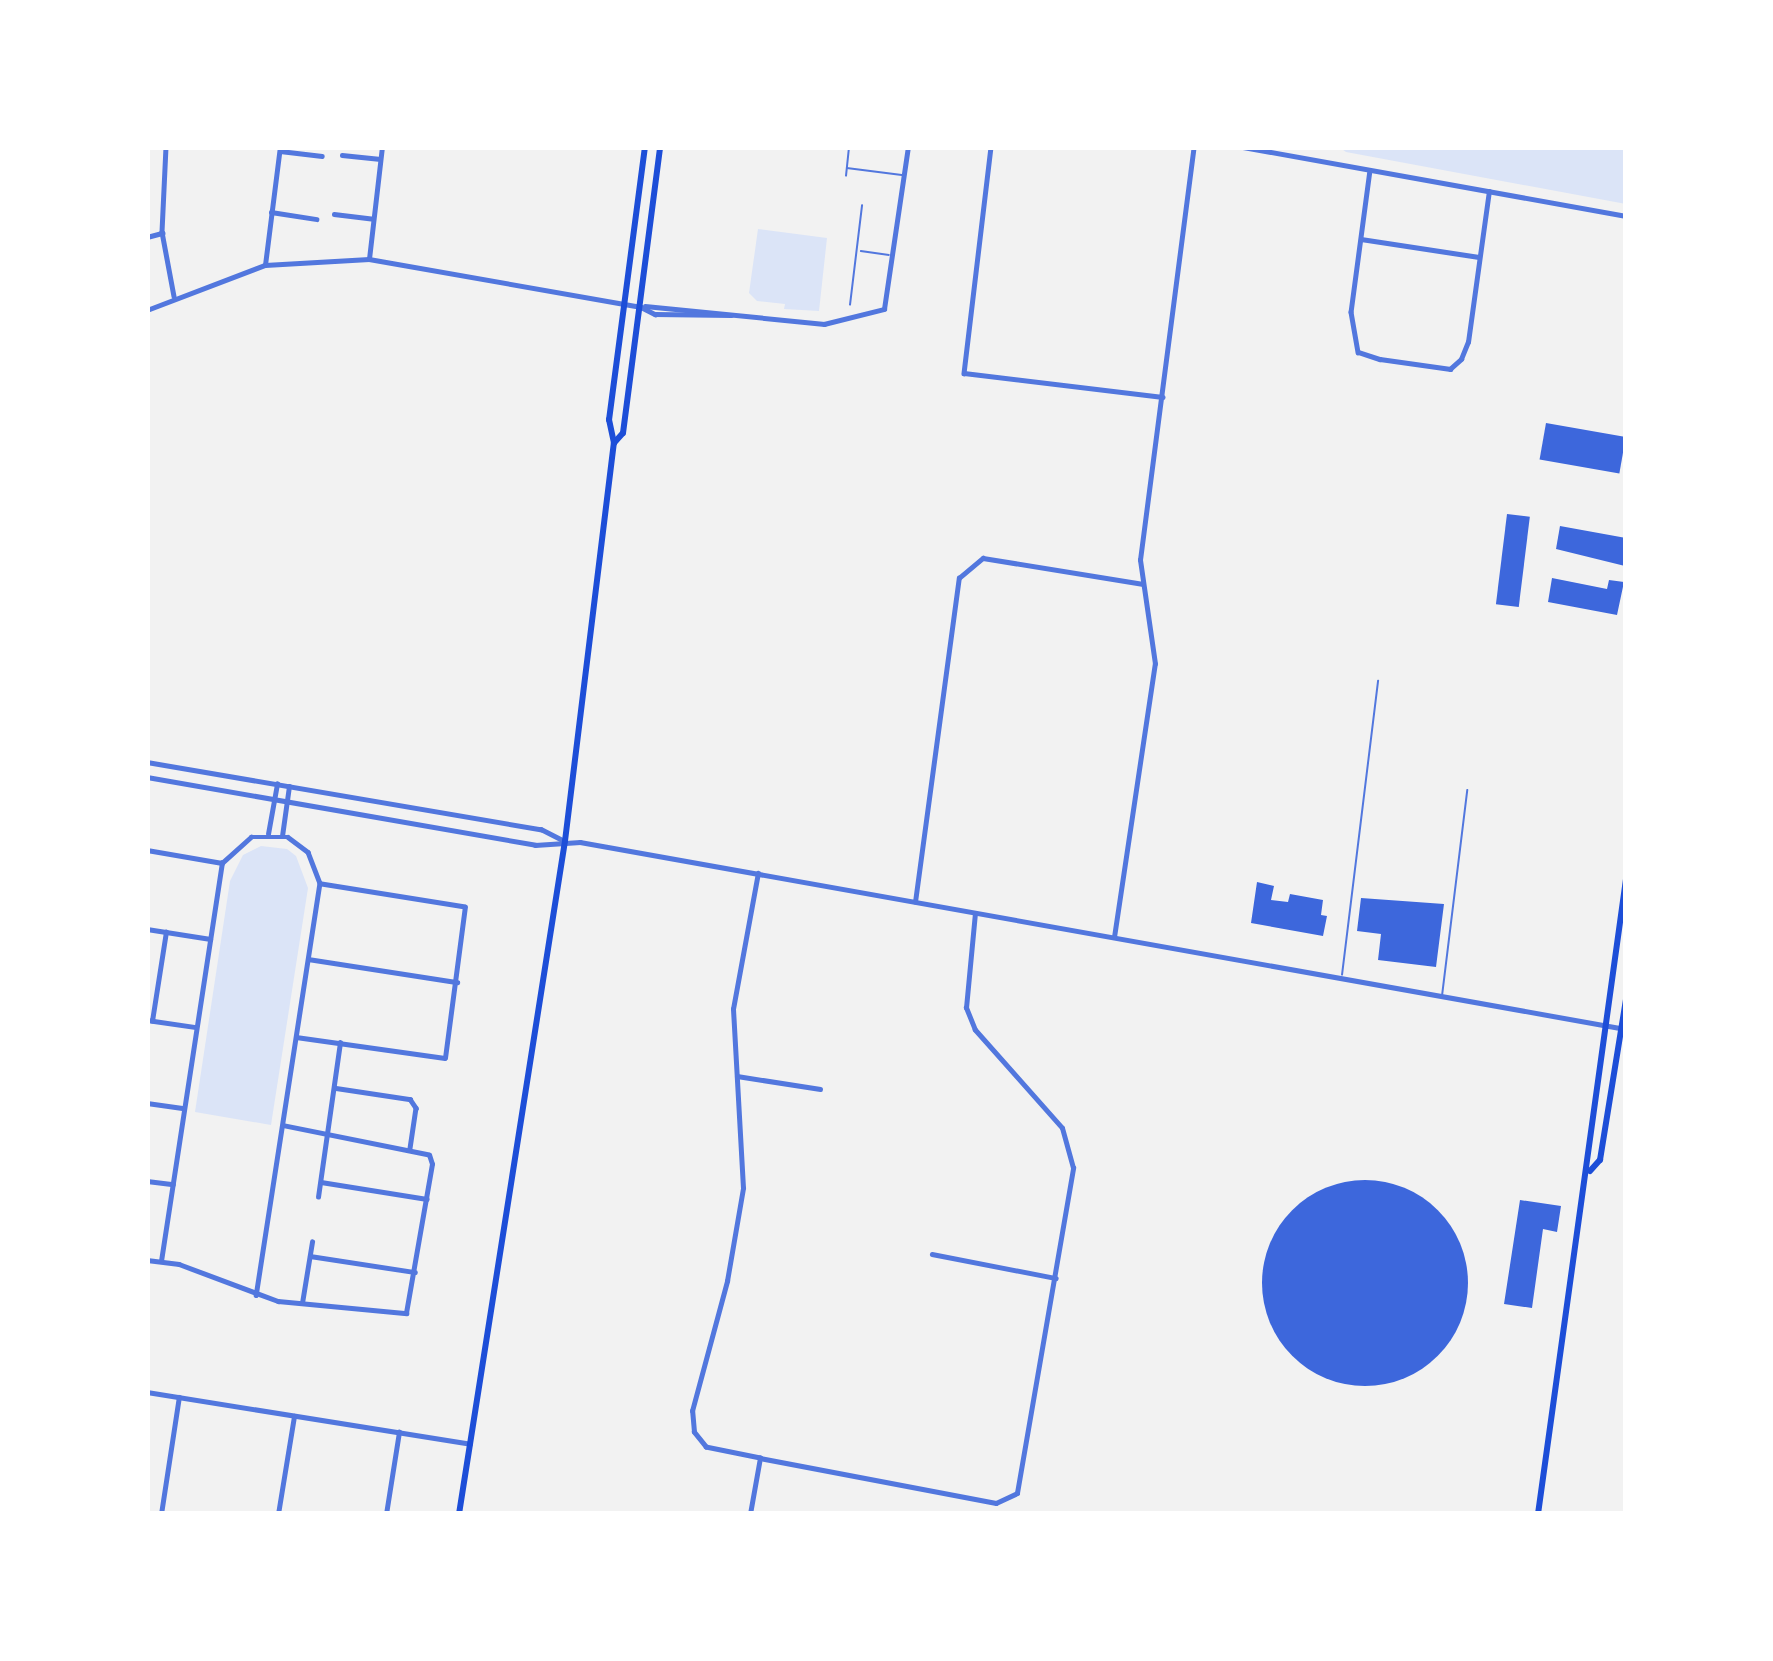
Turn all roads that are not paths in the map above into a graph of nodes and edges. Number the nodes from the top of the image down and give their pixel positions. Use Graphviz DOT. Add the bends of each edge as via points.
graph roads {
  1 [pos="166,147"];
  2 [pos="382,147"];
  3 [pos="645,147"];
  4 [pos="661,147"];
  5 [pos="849,147"];
  6 [pos="908,147"];
  7 [pos="991,147"];
  8 [pos="1194,147"];
  9 [pos="1243,147"];
  10 [pos="279,149"];
  11 [pos="342,155"];
  12 [pos="322,156"];
  13 [pos="381,159"];
  14 [pos="847,168"];
  15 [pos="1370,170"];
  16 [pos="905,175"];
  17 [pos="846,176"];
  18 [pos="1489,191"];
  19 [pos="862,206"];
  20 [pos="271,212"];
  21 [pos="334,214"];
  22 [pos="1626,217"];
  23 [pos="316,218"];
  24 [pos="373,219"];
  25 [pos="162,233"];
  26 [pos="147,237"];
  27 [pos="1360,238"];
  28 [pos="857,250"];
  29 [pos="896,255"];
  30 [pos="1480,257"];
  31 [pos="369,259"];
  32 [pos="265,265"];
  33 [pos="174,296"];
  34 [pos="623,304"];
  35 [pos="850,305"];
  36 [pos="641,307"];
  37 [pos="147,310"];
  38 [pos="1163,397"];
  39 [pos="614,443"];
  40 [pos="1143,584"];
  41 [pos="1378,681"];
  42 [pos="147,762"];
  43 [pos="147,777"];
  44 [pos="278,784"];
  45 [pos="289,786"];
  46 [pos="1467,791"];
  47 [pos="276,800"];
  48 [pos="287,801"];
  49 [pos="268,834"];
  50 [pos="281,836"];
  51 [pos="565,841"];
  52 [pos="147,850"];
  53 [pos="222,863"];
  54 [pos="758,874"];
  55 [pos="1626,879"];
  56 [pos="320,884"];
  57 [pos="915,902"];
  58 [pos="975,914"];
  59 [pos="147,929"];
  60 [pos="166,932"];
  61 [pos="1114,937"];
  62 [pos="210,939"];
  63 [pos="308,958"];
  64 [pos="147,974"];
  65 [pos="159,976"];
  66 [pos="1342,979"];
  67 [pos="458,982"];
  68 [pos="1442,996"];
  69 [pos="1626,999"];
  70 [pos="149,1020"];
  71 [pos="1604,1026"];
  72 [pos="197,1028"];
  73 [pos="1624,1029"];
  74 [pos="296,1037"];
  75 [pos="340,1043"];
  76 [pos="737,1076"];
  77 [pos="334,1088"];
  78 [pos="820,1089"];
  79 [pos="147,1103"];
  80 [pos="184,1108"];
  81 [pos="282,1126"];
  82 [pos="328,1133"];
  83 [pos="410,1148"];
  84 [pos="1590,1171"];
  85 [pos="147,1180"];
  86 [pos="321,1182"];
  87 [pos="173,1184"];
  88 [pos="318,1197"];
  89 [pos="427,1198"];
  90 [pos="312,1242"];
  91 [pos="932,1254"];
  92 [pos="310,1256"];
  93 [pos="147,1260"];
  94 [pos="161,1262"];
  95 [pos="415,1272"];
  96 [pos="1057,1278"];
  97 [pos="256,1295"];
  98 [pos="302,1303"];
  99 [pos="147,1392"];
  100 [pos="179,1397"];
  101 [pos="293,1415"];
  102 [pos="399,1432"];
  103 [pos="470,1444"];
  104 [pos="760,1458"];
  105 [pos="161,1514"];
  106 [pos="278,1514"];
  107 [pos="386,1514"];
  108 [pos="459,1514"];
  109 [pos="750,1514"];
  110 [pos="1538,1514"];
  1 -- 25 [label="street"];
  2 -- 13 [label="street"];
  3 -- 34 [label="main road"];
  4 -- 36 [label="main road"];
  5 -- 14 [label="lane"];
  6 -- 16 [label="street"];
  7 -- 38 [label="street" via="964,373"];
  8 -- 38 [label="street"];
  9 -- 15 [label="street"];
  10 -- 12 [label="street"];
  10 -- 20 [label="street"];
  11 -- 13 [label="street"];
  13 -- 24 [label="street"];
  14 -- 16 [label="lane"];
  14 -- 17 [label="lane"];
  15 -- 18 [label="street"];
  15 -- 27 [label="street"];
  16 -- 29 [label="street"];
  18 -- 22 [label="street"];
  18 -- 30 [label="street"];
  19 -- 28 [label="lane"];
  20 -- 23 [label="street"];
  20 -- 32 [label="street"];
  21 -- 24 [label="street"];
  24 -- 31 [label="street"];
  25 -- 26 [label="street"];
  25 -- 33 [label="street"];
  27 -- 30 [label="street"];
  27 -- 30 [label="street" via="1351,311 1358,352 1450,369 1468,343"];
  28 -- 29 [label="lane"];
  28 -- 35 [label="lane"];
  29 -- 36 [label="street" via="884,309 823,324"];
  31 -- 32 [label="street"];
  31 -- 34 [label="street"];
  32 -- 33 [label="street"];
  33 -- 37 [label="street"];
  34 -- 36 [label="street"];
  34 -- 39 [label="main road" via="609,420"];
  36 -- 39 [label="main road" via="623,433"];
  38 -- 40 [label="street"];
  39 -- 51 [label="main road"];
  40 -- 57 [label="street" via="983,558 959,578"];
  40 -- 61 [label="street" via="1155,664"];
  41 -- 66 [label="lane"];
  42 -- 44 [label="street"];
  43 -- 47 [label="street"];
  44 -- 45 [label="street"];
  44 -- 47 [label="street"];
  45 -- 48 [label="street"];
  45 -- 51 [label="street" via="541,829"];
  46 -- 68 [label="lane"];
  47 -- 48 [label="street"];
  47 -- 49 [label="street"];
  48 -- 50 [label="street"];
  48 -- 51 [label="street" via="536,844"];
  49 -- 50 [label="street"];
  49 -- 53 [label="street" via="242,840"];
  50 -- 56 [label="street" via="308,852"];
  51 -- 54 [label="street"];
  51 -- 103 [label="main road"];
  52 -- 53 [label="street"];
  53 -- 62 [label="street"];
  54 -- 57 [label="street"];
  54 -- 76 [label="street" via="733,1009"];
  55 -- 71 [label="main road"];
  56 -- 63 [label="street"];
  56 -- 67 [label="street" via="465,908"];
  57 -- 58 [label="street"];
  58 -- 61 [label="street"];
  58 -- 96 [label="street" via="966,1008 975,1030 1062,1127 1070,1154"];
  59 -- 60 [label="street"];
  60 -- 62 [label="street"];
  60 -- 65 [label="street"];
  61 -- 66 [label="street"];
  62 -- 72 [label="street"];
  63 -- 67 [label="street"];
  63 -- 74 [label="street"];
  64 -- 65 [label="street"];
  65 -- 70 [label="street"];
  66 -- 68 [label="street"];
  67 -- 75 [label="street" via="445,1058"];
  68 -- 71 [label="street"];
  69 -- 73 [label="main road"];
  70 -- 72 [label="street"];
  71 -- 73 [label="street"];
  71 -- 84 [label="main road" via="1583,1157"];
  72 -- 80 [label="street"];
  73 -- 84 [label="main road" via="1600,1160"];
  74 -- 75 [label="street"];
  74 -- 81 [label="street"];
  75 -- 77 [label="street"];
  76 -- 78 [label="street"];
  76 -- 104 [label="street" via="743,1188 692,1426 706,1447"];
  77 -- 82 [label="street"];
  77 -- 83 [label="street" via="410,1099"];
  79 -- 80 [label="street"];
  80 -- 87 [label="street"];
  81 -- 82 [label="street"];
  81 -- 97 [label="street"];
  82 -- 83 [label="street"];
  82 -- 86 [label="street"];
  83 -- 89 [label="street" via="429,1155"];
  84 -- 110 [label="main road"];
  85 -- 87 [label="street"];
  86 -- 88 [label="street"];
  86 -- 89 [label="street"];
  87 -- 94 [label="street"];
  89 -- 95 [label="street"];
  90 -- 92 [label="street"];
  91 -- 96 [label="street"];
  92 -- 95 [label="street"];
  92 -- 98 [label="street"];
  93 -- 94 [label="street"];
  94 -- 97 [label="street"];
  95 -- 98 [label="street" via="406,1312"];
  96 -- 104 [label="street" via="1012,1500"];
  97 -- 98 [label="street"];
  99 -- 100 [label="street"];
  100 -- 101 [label="street"];
  100 -- 105 [label="street"];
  101 -- 102 [label="street"];
  101 -- 106 [label="street"];
  102 -- 103 [label="street"];
  102 -- 107 [label="street"];
  103 -- 108 [label="main road"];
  104 -- 109 [label="street"];
}
